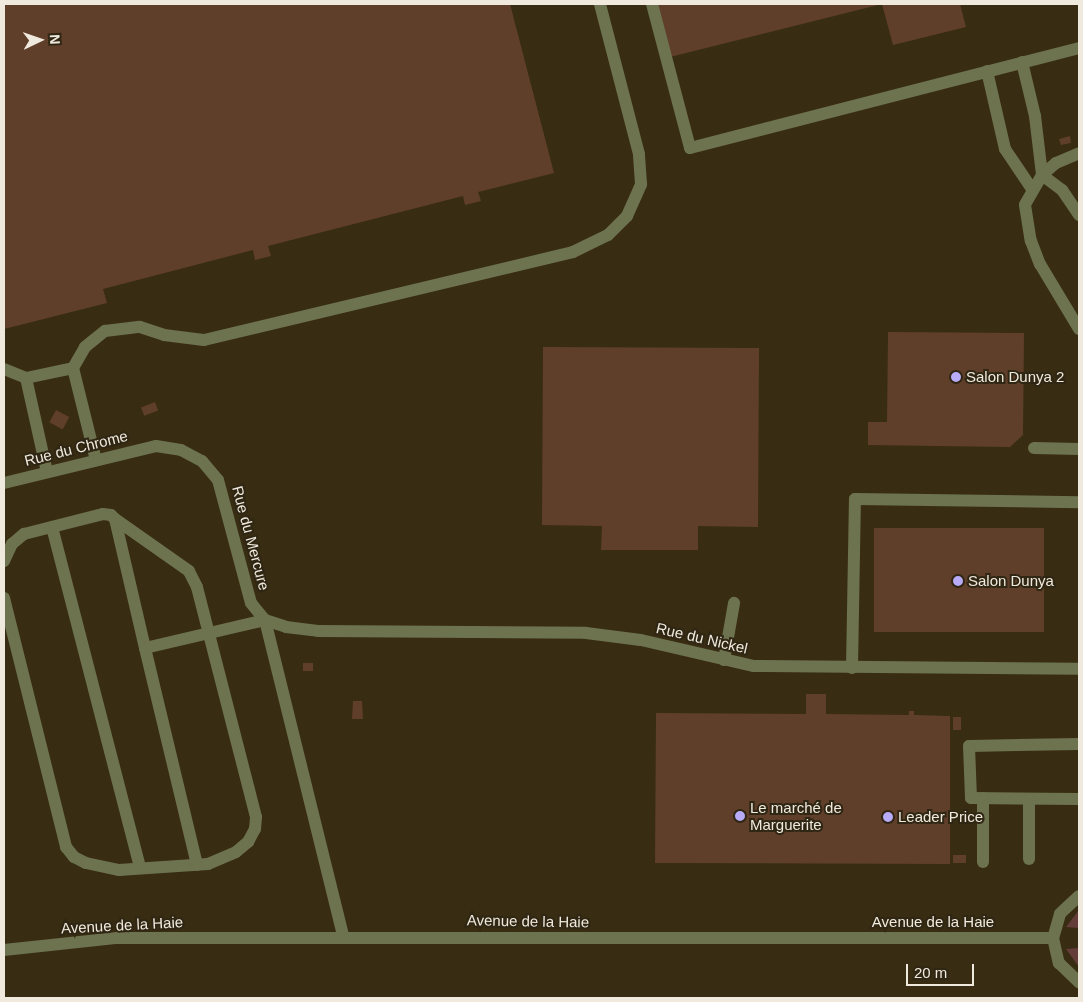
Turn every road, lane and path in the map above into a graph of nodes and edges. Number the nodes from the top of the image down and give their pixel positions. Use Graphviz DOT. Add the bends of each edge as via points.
graph roads {
  1 [pos="600,4"];
  2 [pos="652,4"];
  3 [pos="1079,48"];
  4 [pos="1022,62"];
  5 [pos="987,72"];
  6 [pos="1079,153"];
  7 [pos="1042,175"];
  8 [pos="1032,189"];
  9 [pos="1079,215"];
  10 [pos="1079,329"];
  11 [pos="73,368"];
  12 [pos="4,369"];
  13 [pos="26,378"];
  14 [pos="156,446"];
  15 [pos="1034,448"];
  16 [pos="1079,449"];
  17 [pos="96,460"];
  18 [pos="47,472"];
  19 [pos="4,483"];
  20 [pos="1079,502"];
  21 [pos="115,519"];
  22 [pos="52,527"];
  23 [pos="4,560"];
  24 [pos="4,598"];
  25 [pos="734,603"];
  26 [pos="265,620"];
  27 [pos="207,633"];
  28 [pos="145,648"];
  29 [pos="724,660"];
  30 [pos="852,668"];
  31 [pos="1079,669"];
  32 [pos="1079,744"];
  33 [pos="983,798"];
  34 [pos="1029,799"];
  35 [pos="1079,800"];
  36 [pos="1029,859"];
  37 [pos="983,862"];
  38 [pos="197,865"];
  39 [pos="140,868"];
  40 [pos="1079,896"];
  41 [pos="343,936"];
  42 [pos="1053,938"];
  43 [pos="4,950"];
  44 [pos="1079,982"];
  1 -- 11 [label="street" via="639,154 641,184 627,216 608,236 572,252 204,340 164,335 140,327 105,331 85,346"];
  2 -- 5 [label="street" via="690,148"];
  3 -- 4 [label="street"];
  4 -- 5 [label="street"];
  4 -- 7 [label="street" via="1035,116"];
  5 -- 8 [label="street" via="1005,149"];
  6 -- 7 [label="street" via="1056,162"];
  7 -- 8 [label="street"];
  7 -- 9 [label="street" via="1062,190"];
  8 -- 10 [label="street" via="1025,205 1031,241 1040,264"];
  11 -- 13 [label="street"];
  11 -- 17 [label="street"];
  12 -- 13 [label="street"];
  13 -- 18 [label="street"];
  14 -- 17 [label="street, Rue du Chrome"];
  14 -- 26 [label="street, Rue du Mercure" via="181,450 202,461 218,480 251,603"];
  15 -- 16 [label="street"];
  17 -- 18 [label="street, Rue du Chrome"];
  18 -- 19 [label="street, Rue du Chrome"];
  20 -- 30 [label="street" via="855,498"];
  21 -- 22 [label="street" via="103,514"];
  21 -- 27 [label="street" via="189,571 197,587"];
  21 -- 28 [label="street"];
  22 -- 23 [label="street" via="24,534 12,544"];
  22 -- 39 [label="street"];
  24 -- 39 [label="street" via="66,847 74,857 86,863 119,870"];
  25 -- 29 [label="street"];
  26 -- 27 [label="street"];
  26 -- 29 [label="street, Rue du Nickel" via="318,631 586,633 641,640"];
  26 -- 41 [label="street"];
  27 -- 28 [label="street"];
  27 -- 38 [label="street" via="256,817 255,829 248,842 236,852 208,864"];
  28 -- 38 [label="street"];
  29 -- 30 [label="street, Rue du Nickel" via="754,666"];
  30 -- 31 [label="street, Rue du Nickel"];
  32 -- 33 [label="street" via="969,746 970,798"];
  33 -- 34 [label="street"];
  33 -- 37 [label="street"];
  34 -- 35 [label="street"];
  34 -- 36 [label="street"];
  38 -- 39 [label="street"];
  40 -- 42 [label="street" via="1060,914"];
  41 -- 42 [label="street, Avenue de la Haie"];
  41 -- 43 [label="street, Avenue de la Haie" via="117,938"];
  42 -- 44 [label="street" via="1059,963"];
}
